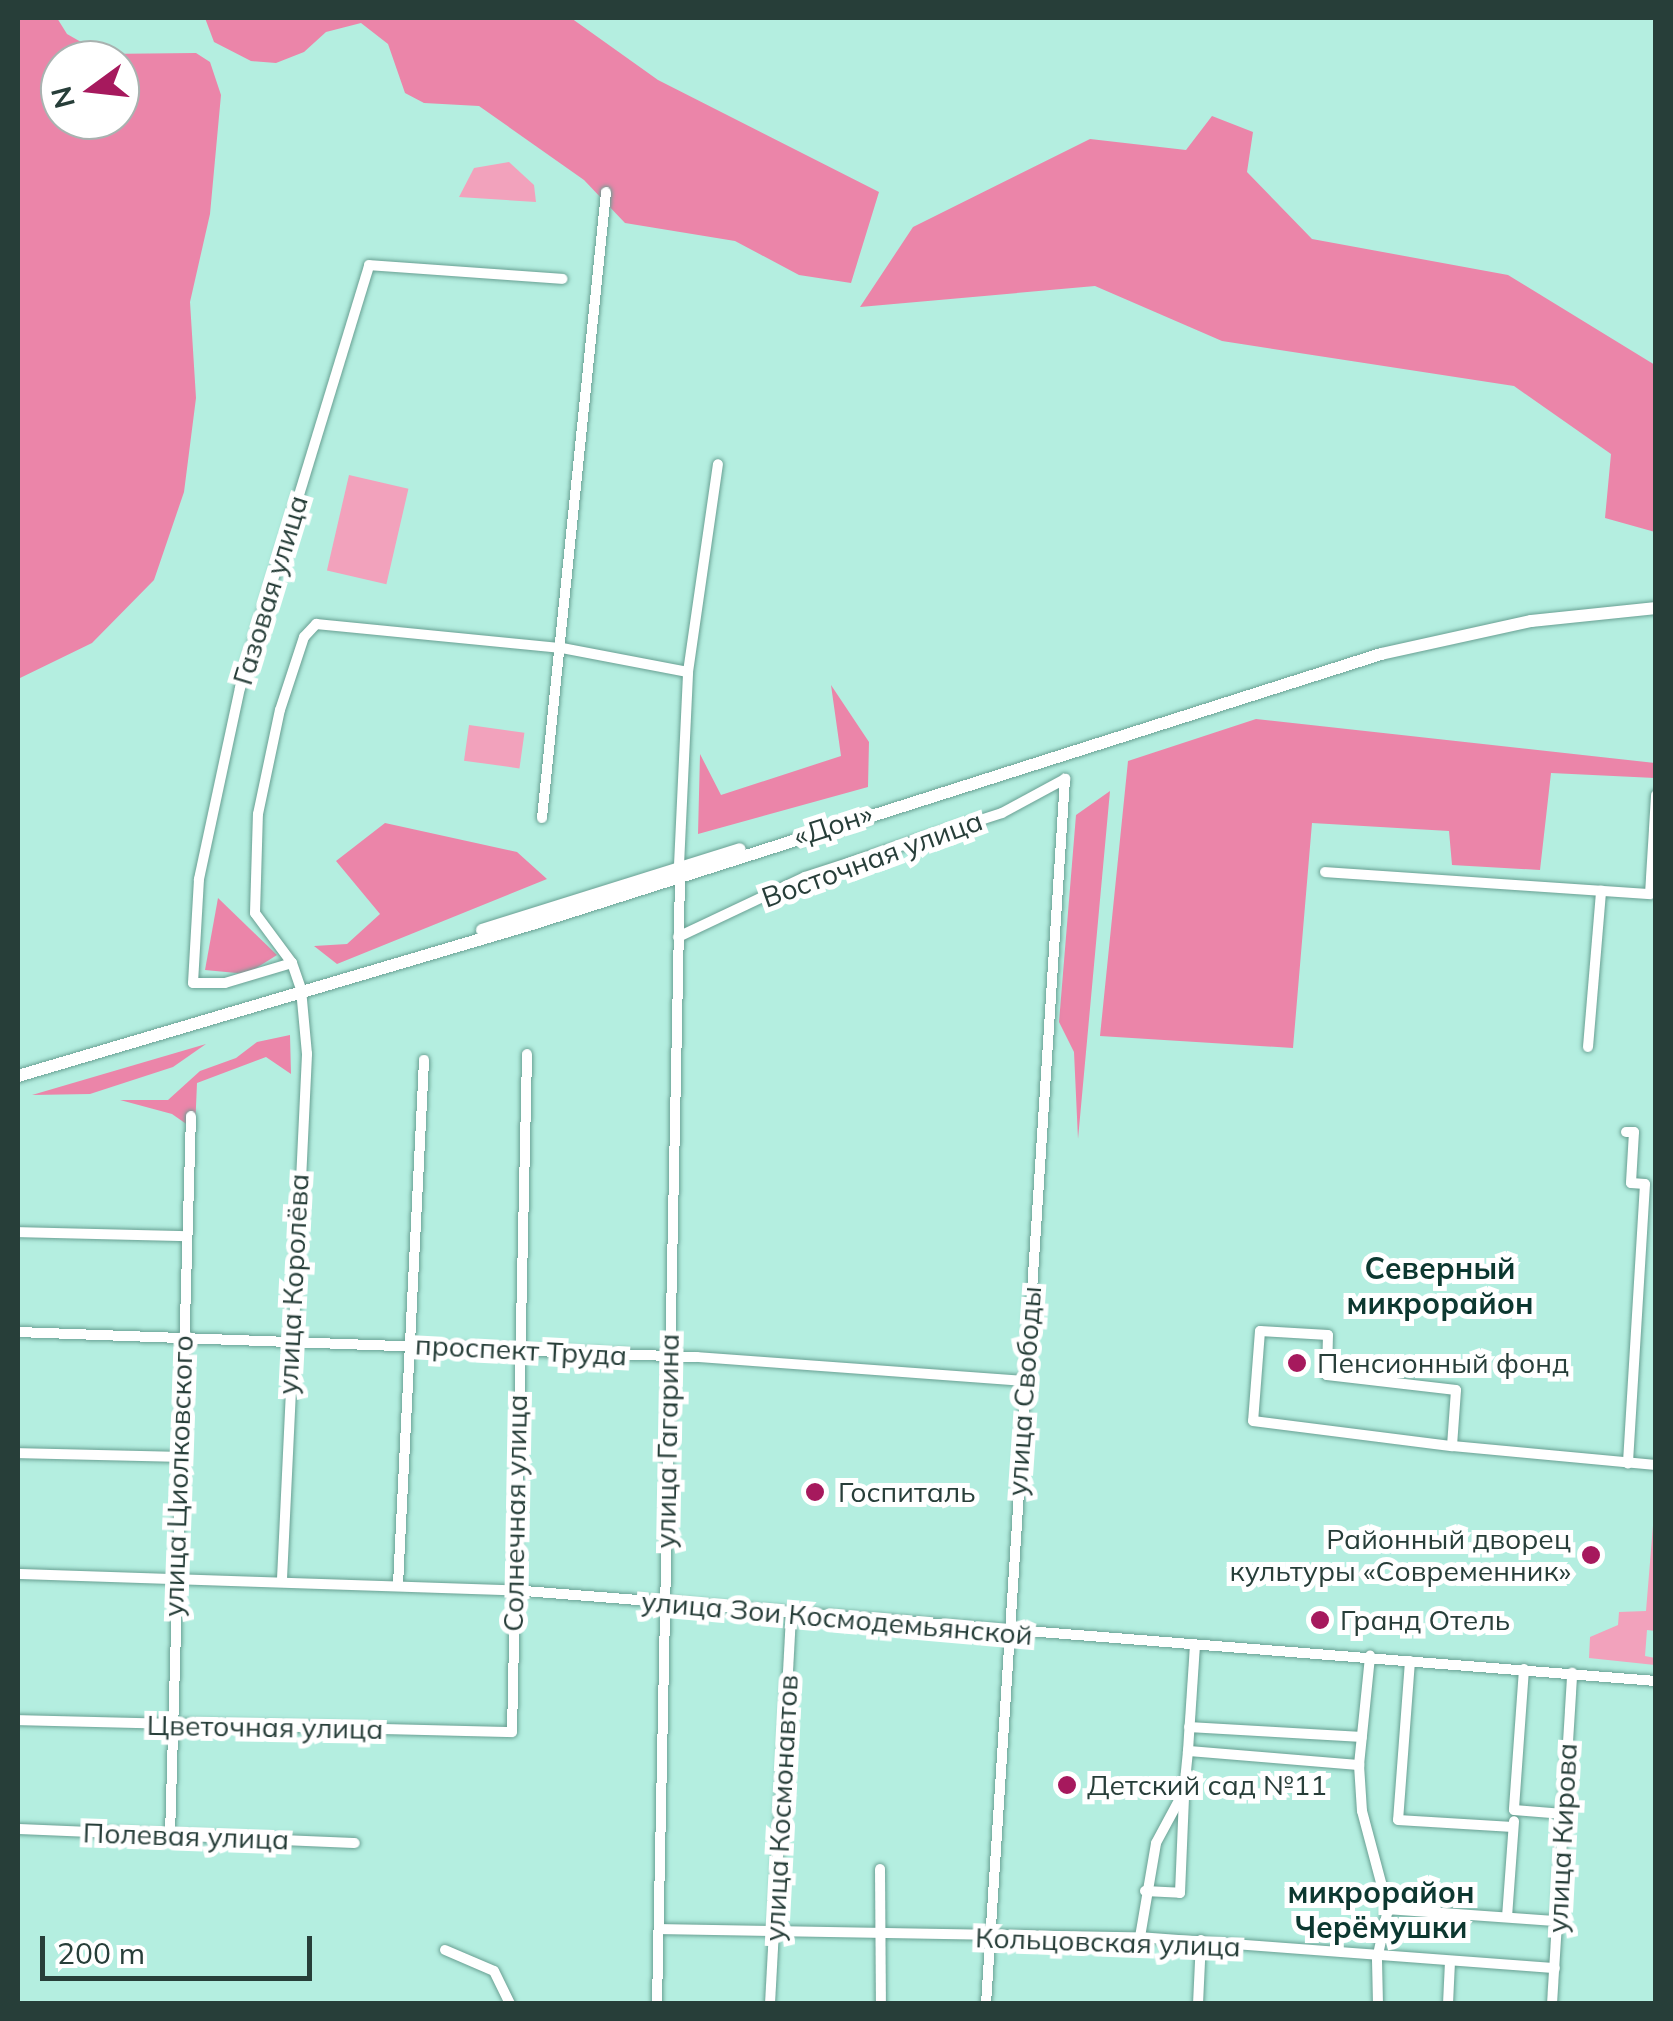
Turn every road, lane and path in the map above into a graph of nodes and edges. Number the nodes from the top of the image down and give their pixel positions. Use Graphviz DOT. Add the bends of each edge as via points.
graph roads {
  1 [pos="606,192"];
  2 [pos="562,279"];
  3 [pos="718,464"];
  4 [pos="1656,608"];
  5 [pos="562,648"];
  6 [pos="688,672"];
  7 [pos="1065,779"];
  8 [pos="1656,795"];
  9 [pos="542,818"];
  10 [pos="679,872"];
  11 [pos="1325,872"];
  12 [pos="1601,891"];
  13 [pos="678,938"];
  14 [pos="292,963"];
  15 [pos="301,989"];
  16 [pos="1588,1048"];
  17 [pos="527,1054"];
  18 [pos="424,1060"];
  19 [pos="18,1076"];
  20 [pos="191,1116"];
  21 [pos="1626,1132"];
  22 [pos="18,1232"];
  23 [pos="184,1236"];
  24 [pos="18,1332"];
  25 [pos="184,1338"];
  26 [pos="288,1339"];
  27 [pos="412,1346"];
  28 [pos="518,1350"];
  29 [pos="668,1357"];
  30 [pos="1023,1381"];
  31 [pos="1452,1446"];
  32 [pos="18,1453"];
  33 [pos="179,1457"];
  34 [pos="1628,1463"];
  35 [pos="1656,1466"];
  36 [pos="18,1574"];
  37 [pos="174,1578"];
  38 [pos="282,1579"];
  39 [pos="398,1585"];
  40 [pos="512,1590"];
  41 [pos="664,1603"];
  42 [pos="791,1613"];
  43 [pos="1009,1632"];
  44 [pos="1195,1645"];
  45 [pos="1370,1656"];
  46 [pos="1410,1661"];
  47 [pos="1524,1670"];
  48 [pos="1572,1673"];
  49 [pos="1656,1680"];
  50 [pos="18,1720"];
  51 [pos="1189,1726"];
  52 [pos="172,1727"];
  53 [pos="512,1732"];
  54 [pos="1362,1737"];
  55 [pos="1188,1751"];
  56 [pos="1359,1765"];
  57 [pos="1184,1791"];
  58 [pos="1514,1810"];
  59 [pos="1564,1814"];
  60 [pos="1513,1826"];
  61 [pos="18,1828"];
  62 [pos="170,1836"];
  63 [pos="356,1842"];
  64 [pos="880,1869"];
  65 [pos="1146,1891"];
  66 [pos="1388,1908"];
  67 [pos="1507,1917"];
  68 [pos="1558,1921"];
  69 [pos="662,1929"];
  70 [pos="774,1929"];
  71 [pos="884,1934"];
  72 [pos="1140,1937"];
  73 [pos="994,1938"];
  74 [pos="1201,1940"];
  75 [pos="445,1950"];
  76 [pos="1377,1959"];
  77 [pos="1450,1962"];
  78 [pos="1554,1968"];
  79 [pos="510,2004"];
  80 [pos="657,2004"];
  81 [pos="770,2004"];
  82 [pos="881,2004"];
  83 [pos="986,2004"];
  84 [pos="1198,2004"];
  85 [pos="1378,2004"];
  86 [pos="1448,2004"];
  87 [pos="1552,2004"];
  1 -- 5 [label="street"];
  2 -- 14 [label="street, Газовая улица" via="369,265 240,688 199,880 192,983 225,983"];
  3 -- 6 [label="street, улица Гагарина"];
  4 -- 10 [label="main road, «Дон»" via="1564,616 1381,654"];
  5 -- 6 [label="street"];
  5 -- 9 [label="street"];
  5 -- 14 [label="street" via="316,624 304,637 258,814 255,913"];
  6 -- 10 [label="street, улица Гагарина"];
  7 -- 13 [label="street, Восточная улица" via="1002,813 805,877"];
  7 -- 30 [label="street, улица Свободы"];
  8 -- 12 [label="street" via="1650,894"];
  10 -- 13 [label="street, улица Гагарина"];
  10 -- 15 [label="main road, «Дон»"];
  11 -- 12 [label="street"];
  12 -- 16 [label="street"];
  13 -- 29 [label="street, улица Гагарина"];
  14 -- 15 [label="street"];
  15 -- 19 [label="main road"];
  15 -- 26 [label="street, улица Королёва" via="307,1054"];
  17 -- 28 [label="street, Солнечная улица"];
  18 -- 27 [label="street"];
  20 -- 23 [label="street, улица Циолковского"];
  21 -- 34 [label="street" via="1634,1132 1631,1183 1645,1184"];
  22 -- 23 [label="street"];
  23 -- 25 [label="street, улица Циолковского"];
  24 -- 25 [label="street, проспект Труда"];
  25 -- 26 [label="street, проспект Труда"];
  25 -- 33 [label="street, улица Циолковского"];
  26 -- 27 [label="street, проспект Труда"];
  26 -- 38 [label="street, улица Королёва"];
  27 -- 28 [label="street, проспект Труда"];
  27 -- 39 [label="street"];
  28 -- 29 [label="street, проспект Труда"];
  28 -- 40 [label="street, Солнечная улица"];
  29 -- 30 [label="street, проспект Труда"];
  29 -- 41 [label="street, улица Гагарина"];
  30 -- 43 [label="street, улица Свободы"];
  31 -- 31 [label="street" via="1254,1421 1260,1331 1328,1335 1327,1375 1456,1390"];
  31 -- 34 [label="street"];
  32 -- 33 [label="street"];
  33 -- 37 [label="street, улица Циолковского"];
  34 -- 35 [label="street"];
  36 -- 37 [label="street, улица Зои Космодемьянской"];
  37 -- 38 [label="street, улица Зои Космодемьянской"];
  37 -- 52 [label="street, улица Циолковского"];
  38 -- 39 [label="street, улица Зои Космодемьянской"];
  39 -- 40 [label="street, улица Зои Космодемьянской"];
  40 -- 41 [label="street, улица Зои Космодемьянской"];
  40 -- 53 [label="street, Солнечная улица"];
  41 -- 42 [label="street, улица Зои Космодемьянской"];
  41 -- 69 [label="street, улица Гагарина"];
  42 -- 43 [label="street, улица Зои Космодемьянской"];
  42 -- 70 [label="street, улица Космонавтов"];
  43 -- 44 [label="street, улица Зои Космодемьянской"];
  43 -- 73 [label="street, улица Свободы"];
  44 -- 45 [label="street, улица Зои Космодемьянской"];
  44 -- 51 [label="street"];
  45 -- 46 [label="street, улица Зои Космодемьянской"];
  45 -- 54 [label="street"];
  46 -- 47 [label="street, улица Зои Космодемьянской"];
  46 -- 60 [label="street" via="1398,1820"];
  47 -- 48 [label="street, улица Зои Космодемьянской"];
  47 -- 58 [label="street"];
  48 -- 49 [label="street, улица Зои Космодемьянской"];
  48 -- 59 [label="street, улица Кирова"];
  50 -- 52 [label="street, Цветочная улица"];
  51 -- 54 [label="street"];
  51 -- 55 [label="street"];
  52 -- 53 [label="street, Цветочная улица"];
  52 -- 62 [label="street, улица Циолковского"];
  54 -- 56 [label="street"];
  55 -- 56 [label="street"];
  55 -- 57 [label="street"];
  56 -- 66 [label="street" via="1362,1811"];
  57 -- 65 [label="street" via="1156,1843"];
  57 -- 65 [label="street" via="1180,1893"];
  58 -- 59 [label="street"];
  58 -- 60 [label="street"];
  59 -- 68 [label="street, улица Кирова"];
  60 -- 67 [label="street"];
  61 -- 62 [label="street, Полевая улица"];
  62 -- 63 [label="street, Полевая улица"];
  64 -- 71 [label="street"];
  65 -- 72 [label="street"];
  66 -- 67 [label="street"];
  66 -- 76 [label="street"];
  67 -- 68 [label="street"];
  68 -- 78 [label="street, улица Кирова"];
  69 -- 70 [label="street, Кольцовская улица"];
  69 -- 80 [label="street, улица Гагарина"];
  70 -- 71 [label="street, Кольцовская улица"];
  70 -- 81 [label="street, улица Космонавтов"];
  71 -- 73 [label="street, Кольцовская улица"];
  71 -- 82 [label="street"];
  72 -- 73 [label="street, Кольцовская улица"];
  72 -- 74 [label="street, Кольцовская улица"];
  73 -- 83 [label="street, улица Свободы"];
  74 -- 76 [label="street, Кольцовская улица"];
  74 -- 84 [label="street"];
  75 -- 79 [label="street" via="494,1971"];
  76 -- 77 [label="street, Кольцовская улица"];
  76 -- 85 [label="street"];
  77 -- 78 [label="street, Кольцовская улица"];
  77 -- 86 [label="street"];
  78 -- 87 [label="street, улица Кирова"];
}
